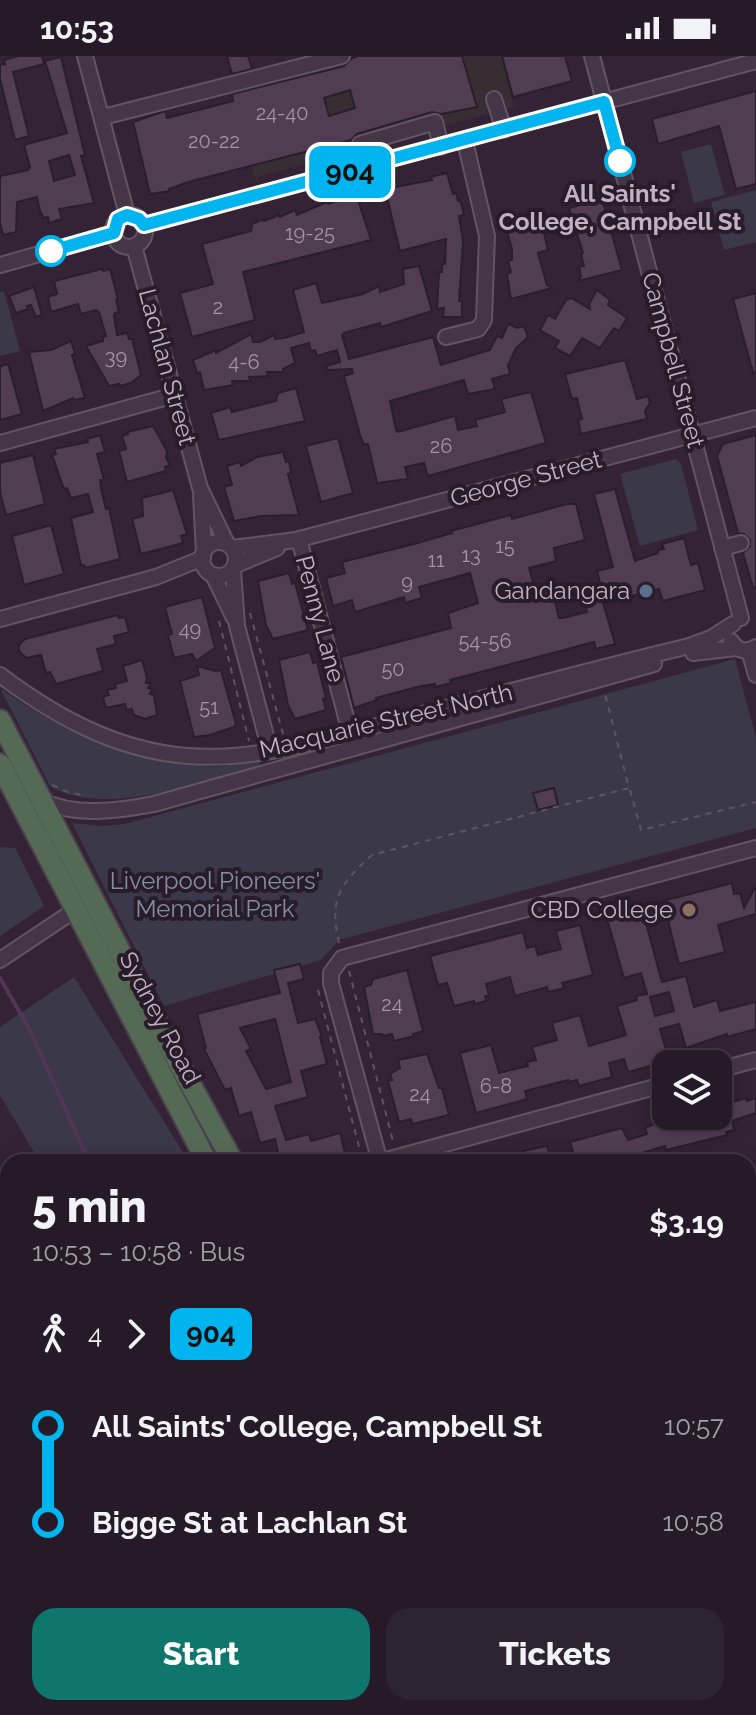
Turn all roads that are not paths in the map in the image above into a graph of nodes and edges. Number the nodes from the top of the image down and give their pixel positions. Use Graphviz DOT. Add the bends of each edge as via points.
graph roads {
  1 [pos="85,56"];
  2 [pos="342,56"];
  3 [pos="592,56"];
  4 [pos="756,61"];
  5 [pos="494,99"];
  6 [pos="604,102"];
  7 [pos="103,117"];
  8 [pos="504,130"];
  9 [pos="465,141"];
  10 [pos="441,147"];
  11 [pos="366,168"];
  12 [pos="127,215"];
  13 [pos="144,225"];
  14 [pos="114,233"];
  15 [pos="134,246"];
  16 [pos="0,265"];
  17 [pos="446,337"];
  18 [pos="175,395"];
  19 [pos="756,418"];
  20 [pos="692,434"];
  21 [pos="0,443"];
  22 [pos="200,488"];
  23 [pos="297,539"];
  24 [pos="741,543"];
  25 [pos="230,546"];
  26 [pos="722,548"];
  27 [pos="203,555"];
  28 [pos="234,567"];
  29 [pos="211,574"];
  30 [pos="156,577"];
  31 [pos="0,619"];
  32 [pos="743,621"];
  33 [pos="237,626"];
  34 [pos="747,648"];
  35 [pos="0,675"];
  36 [pos="756,675"];
  37 [pos="0,720"];
  38 [pos="352,739"];
  39 [pos="270,751"];
  40 [pos="1,766"];
  41 [pos="47,793"];
  42 [pos="756,848"];
  43 [pos="84,904"];
  44 [pos="5,957"];
  45 [pos="756,1060"];
  46 [pos="732,1066"];
  47 [pos="652,1088"];
  48 [pos="203,1154"];
  49 [pos="228,1154"];
  50 [pos="378,1154"];
  51 [pos="408,1154"];
  1 -- 7 [label="street"];
  2 -- 7 [label="street"];
  3 -- 6 [label="street, Campbell Street"];
  4 -- 6 [label="street"];
  5 -- 8 [label="street"];
  6 -- 8 [label="street"];
  6 -- 20 [label="street, Campbell Street"];
  7 -- 12 [label="street"];
  8 -- 9 [label="street"];
  9 -- 10 [label="street"];
  9 -- 17 [label="street" via="487,236 484,320 478,329"];
  10 -- 11 [label="street"];
  10 -- 11 [label="street" via="435,122 360,144"];
  11 -- 13 [label="street"];
  12 -- 13 [label="street"];
  12 -- 14 [label="street" via="118,219"];
  13 -- 15 [label="street" via="143,238"];
  14 -- 15 [label="street" via="124,245"];
  14 -- 16 [label="street"];
  15 -- 18 [label="street, Lachlan Street"];
  18 -- 21 [label="street"];
  18 -- 22 [label="street, Lachlan Street"];
  19 -- 20 [label="street, George Street"];
  20 -- 23 [label="street, George Street"];
  20 -- 26 [label="street, Campbell Street"];
  22 -- 25 [label="street, Lachlan Street"];
  22 -- 27 [label="street, Lachlan Street"];
  23 -- 25 [label="street, George Street"];
  23 -- 28 [label="street, George Street"];
  23 -- 38 [label="street, Penny Lane"];
  24 -- 26 [label="street"];
  25 -- 27 [label="street" via="211,545"];
  25 -- 28 [label="street"];
  26 -- 32 [label="street, Campbell Street"];
  27 -- 29 [label="street"];
  27 -- 30 [label="street"];
  28 -- 29 [label="street" via="224,576"];
  28 -- 33 [label="street"];
  29 -- 30 [label="street"];
  29 -- 33 [label="street"];
  30 -- 31 [label="street"];
  32 -- 34 [label="street, Campbell Street" via="730,639"];
  32 -- 38 [label="street, Macquarie Street North" via="696,643"];
  33 -- 39 [label="street"];
  34 -- 36 [label="street, Campbell Street"];
  34 -- 38 [label="street, Macquarie Street North" via="690,653"];
  35 -- 39 [label="street, Macquarie Street North" via="71,721 128,744 194,756"];
  37 -- 41 [label="highway, Sydney Road"];
  38 -- 39 [label="street, Macquarie Street North"];
  38 -- 41 [label="street, Macquarie Street North" via="121,811 66,808"];
  40 -- 41 [label="street, Macquarie Street North"];
  40 -- 43 [label="highway, Sydney Road"];
  41 -- 43 [label="highway, Sydney Road"];
  42 -- 50 [label="street" via="342,958 331,973 333,992"];
  43 -- 44 [label="street"];
  43 -- 48 [label="highway, Sydney Road"];
  43 -- 49 [label="highway, Sydney Road"];
  45 -- 46 [label="street"];
  47 -- 51 [label="street"];
}
